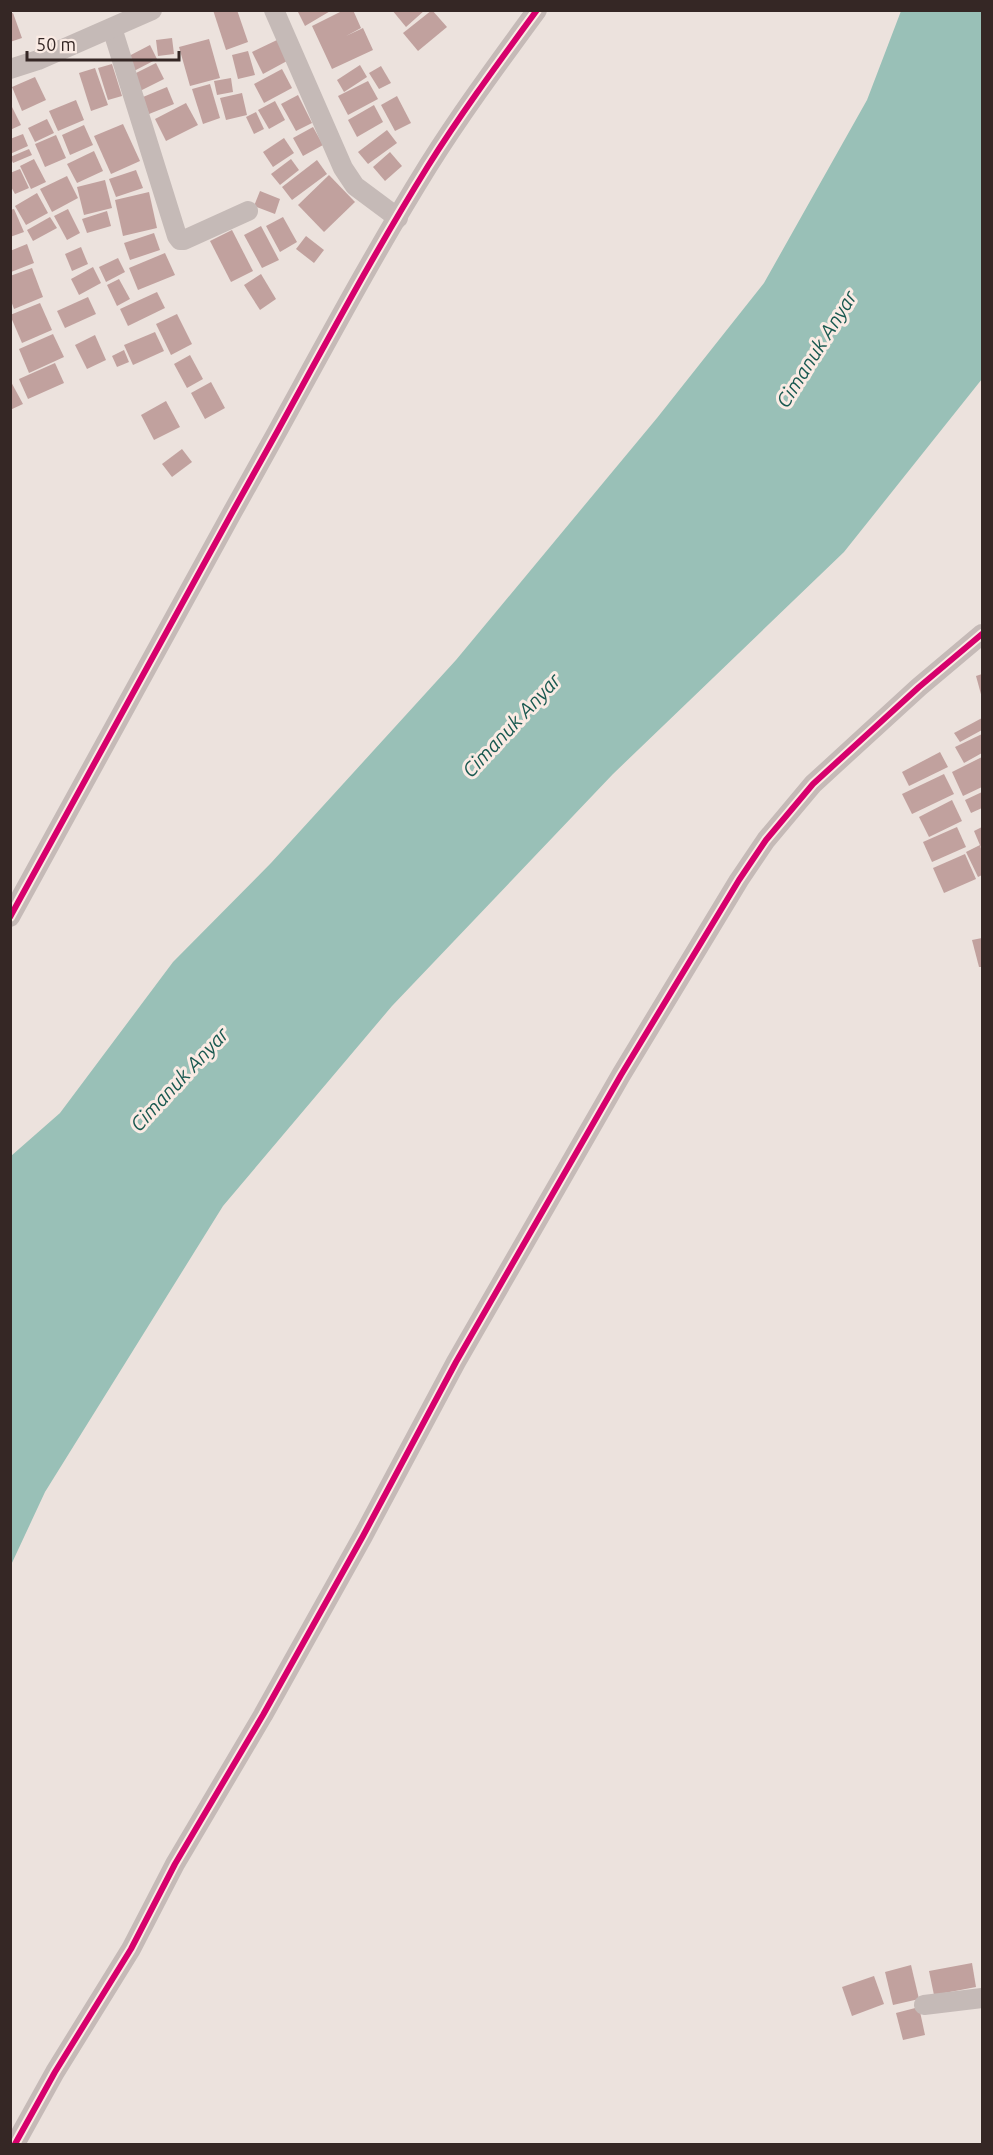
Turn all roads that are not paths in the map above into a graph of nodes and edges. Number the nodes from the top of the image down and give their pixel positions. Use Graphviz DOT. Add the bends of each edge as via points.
graph roads {
  1 [pos="153,10"];
  2 [pos="274,10"];
  3 [pos="537,10"];
  4 [pos="112,28"];
  5 [pos="10,69"];
  6 [pos="248,211"];
  7 [pos="398,218"];
  8 [pos="982,634"];
  9 [pos="10,916"];
  10 [pos="982,1998"];
  11 [pos="924,2005"];
  12 [pos="15,2145"];
  1 -- 4 [label="street"];
  2 -- 7 [label="street" via="343,168 355,186"];
  3 -- 7 [label="street" via="482,85"];
  4 -- 5 [label="street"];
  4 -- 6 [label="street" via="177,236 184,240"];
  7 -- 9 [label="street"];
  8 -- 12 [label="street" via="813,783 773,830 739,880 621,1075 456,1362 258,1725"];
  10 -- 11 [label="street"];
}
